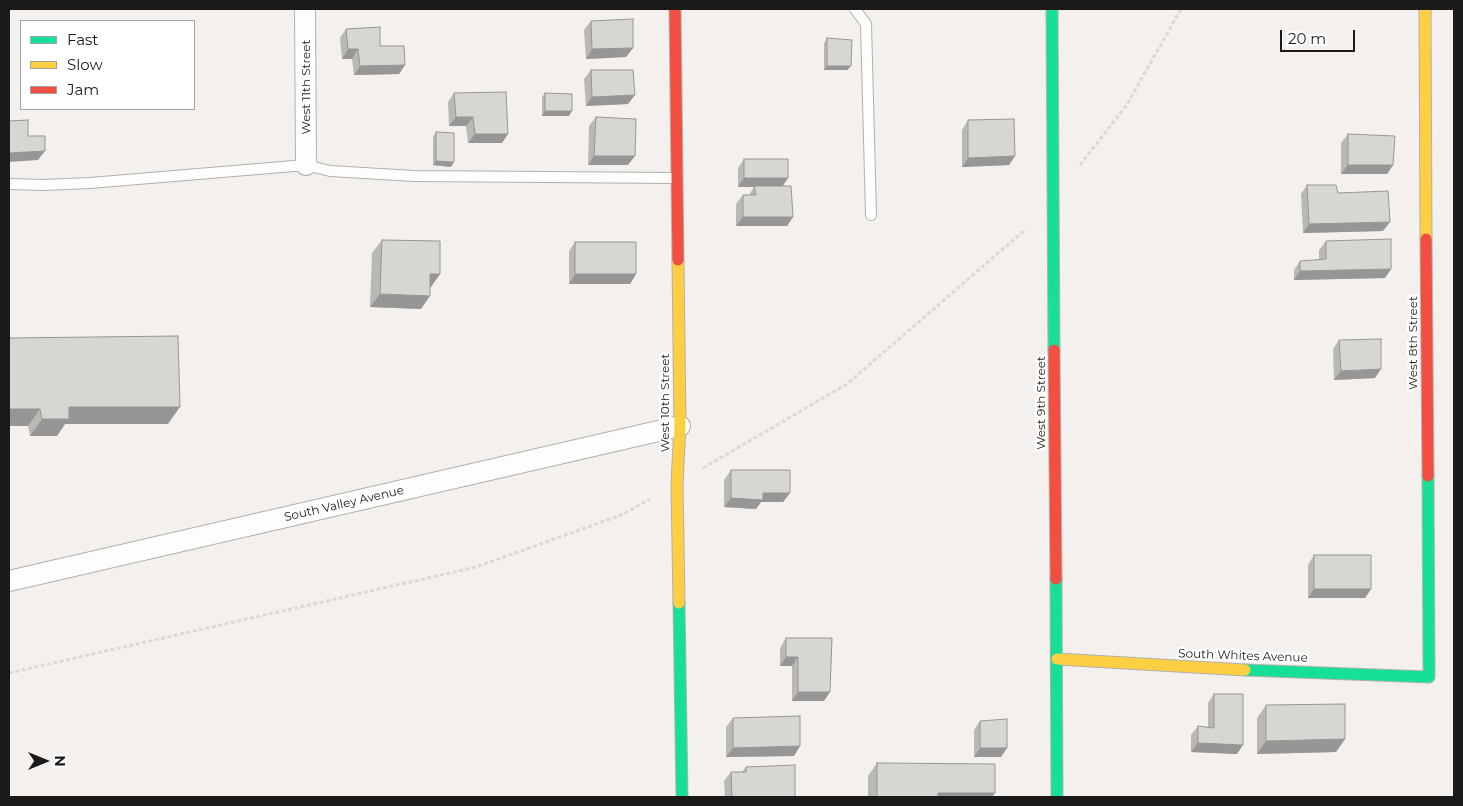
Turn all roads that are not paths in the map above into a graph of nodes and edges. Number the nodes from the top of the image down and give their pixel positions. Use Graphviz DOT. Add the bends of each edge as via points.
graph roads {
  1 [pos="305,9"];
  2 [pos="675,9"];
  3 [pos="855,9"];
  4 [pos="1052,9"];
  5 [pos="1425,9"];
  6 [pos="306,165"];
  7 [pos="676,178"];
  8 [pos="9,184"];
  9 [pos="871,215"];
  10 [pos="680,426"];
  11 [pos="9,581"];
  12 [pos="1056,659"];
  13 [pos="1429,676"];
  14 [pos="682,797"];
  15 [pos="1058,797"];
  1 -- 6 [label="street, West 11th Street"];
  2 -- 7 [label="street, West 10th Street"];
  3 -- 9 [label="lane" via="866,24"];
  4 -- 12 [label="street, West 9th Street"];
  5 -- 13 [label="street, West 8th Street"];
  6 -- 7 [label="lane" via="330,171 414,176"];
  6 -- 8 [label="lane" via="90,183"];
  7 -- 10 [label="street, West 10th Street"];
  10 -- 11 [label="street, South Valley Avenue"];
  10 -- 14 [label="street, West 10th Street" via="677,483"];
  12 -- 13 [label="street, South Whites Avenue"];
  12 -- 15 [label="street, West 9th Street"];
}
